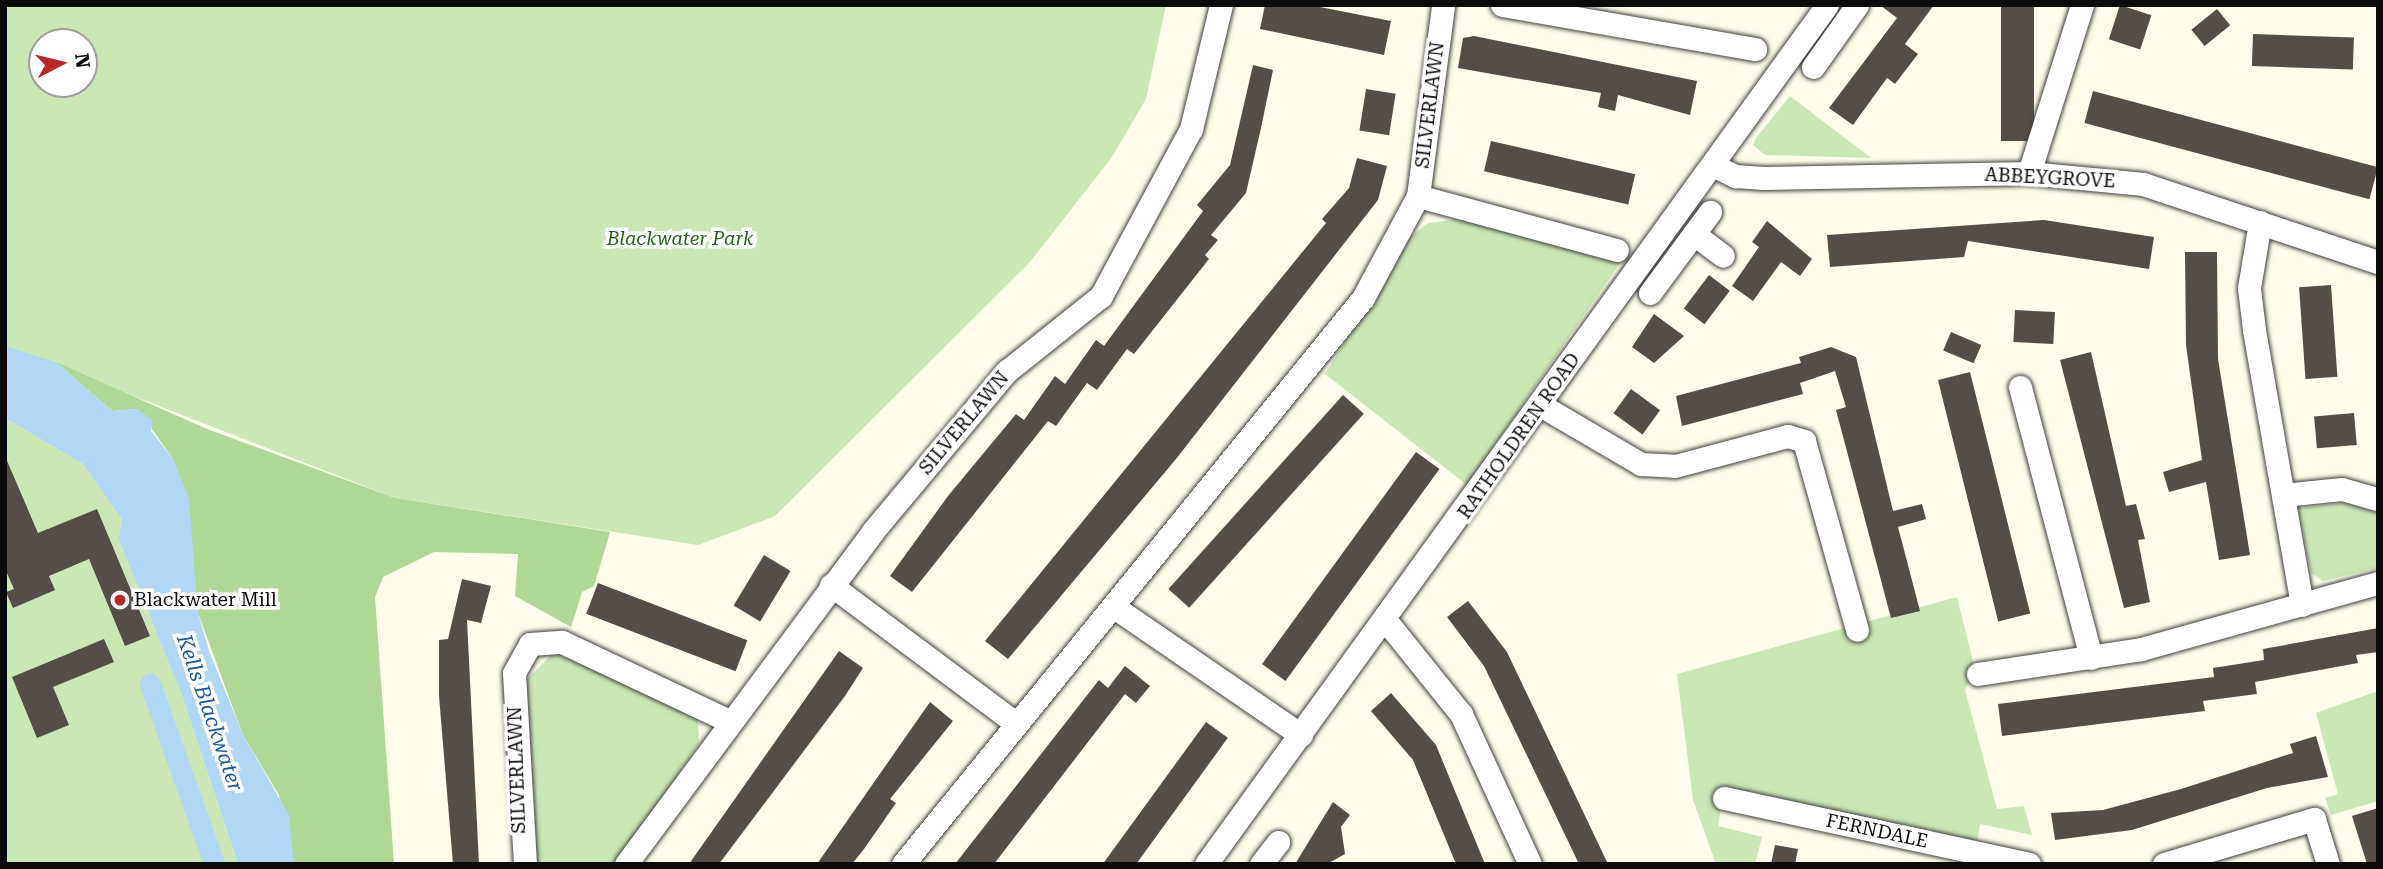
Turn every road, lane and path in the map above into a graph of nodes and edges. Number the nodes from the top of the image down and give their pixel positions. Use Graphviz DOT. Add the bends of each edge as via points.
graph roads {
  1 [pos="1222,5"];
  2 [pos="1443,5"];
  3 [pos="1502,5"];
  4 [pos="1827,5"];
  5 [pos="1857,5"];
  6 [pos="2082,5"];
  7 [pos="1755,49"];
  8 [pos="1813,67"];
  9 [pos="1713,165"];
  10 [pos="2029,173"];
  11 [pos="1418,196"];
  12 [pos="1710,212"];
  13 [pos="2260,222"];
  14 [pos="1694,234"];
  15 [pos="1617,250"];
  16 [pos="1652,250"];
  17 [pos="1723,256"];
  18 [pos="2378,262"];
  19 [pos="1672,263"];
  20 [pos="1650,292"];
  21 [pos="2020,387"];
  22 [pos="1542,406"];
  23 [pos="2283,495"];
  24 [pos="2378,499"];
  25 [pos="2378,583"];
  26 [pos="831,585"];
  27 [pos="2302,605"];
  28 [pos="1117,609"];
  29 [pos="1387,622"];
  30 [pos="1857,630"];
  31 [pos="2091,658"];
  32 [pos="1978,674"];
  33 [pos="727,720"];
  34 [pos="1013,722"];
  35 [pos="1301,735"];
  36 [pos="1724,798"];
  37 [pos="1278,842"];
  38 [pos="525,864"];
  39 [pos="626,864"];
  40 [pos="903,864"];
  41 [pos="1206,864"];
  42 [pos="1261,864"];
  43 [pos="1530,864"];
  44 [pos="2029,864"];
  45 [pos="2164,864"];
  46 [pos="2328,864"];
  1 -- 26 [label="street, SILVERLAWN" via="1191,129 1118,271 1101,296 1007,371"];
  2 -- 11 [label="street, SILVERLAWN"];
  3 -- 7 [label="street"];
  4 -- 9 [label="street, RATHOLDREN ROAD"];
  5 -- 8 [label="street"];
  6 -- 10 [label="street"];
  9 -- 10 [label="street, ABBEYGROVE" via="1735,176 1764,178"];
  9 -- 16 [label="street, RATHOLDREN ROAD"];
  10 -- 13 [label="street, ABBEYGROVE" via="2143,184"];
  11 -- 15 [label="street"];
  11 -- 28 [label="street, SILVERLAWN" via="1363,298"];
  12 -- 14 [label="street"];
  13 -- 18 [label="street, ABBEYGROVE"];
  13 -- 23 [label="street" via="2249,288"];
  14 -- 17 [label="street"];
  14 -- 19 [label="street"];
  16 -- 19 [label="street"];
  16 -- 22 [label="street, RATHOLDREN ROAD"];
  19 -- 20 [label="street"];
  21 -- 31 [label="street"];
  22 -- 29 [label="street, RATHOLDREN ROAD"];
  22 -- 30 [label="street" via="1641,464 1675,466 1788,436 1804,441"];
  23 -- 24 [label="street" via="2342,489"];
  23 -- 27 [label="street"];
  25 -- 27 [label="street"];
  26 -- 33 [label="street, SILVERLAWN"];
  26 -- 34 [label="street"];
  27 -- 31 [label="street"];
  28 -- 34 [label="street, SILVERLAWN"];
  28 -- 35 [label="street"];
  29 -- 35 [label="street, RATHOLDREN ROAD"];
  29 -- 43 [label="street" via="1461,715"];
  31 -- 32 [label="street"];
  33 -- 38 [label="street, SILVERLAWN" via="562,642 530,644 513,673"];
  33 -- 39 [label="street, SILVERLAWN"];
  34 -- 40 [label="street, SILVERLAWN"];
  35 -- 41 [label="street, RATHOLDREN ROAD"];
  36 -- 44 [label="street, FERNDALE"];
  37 -- 42 [label="street"];
  45 -- 46 [label="street" via="2314,819"];
}
